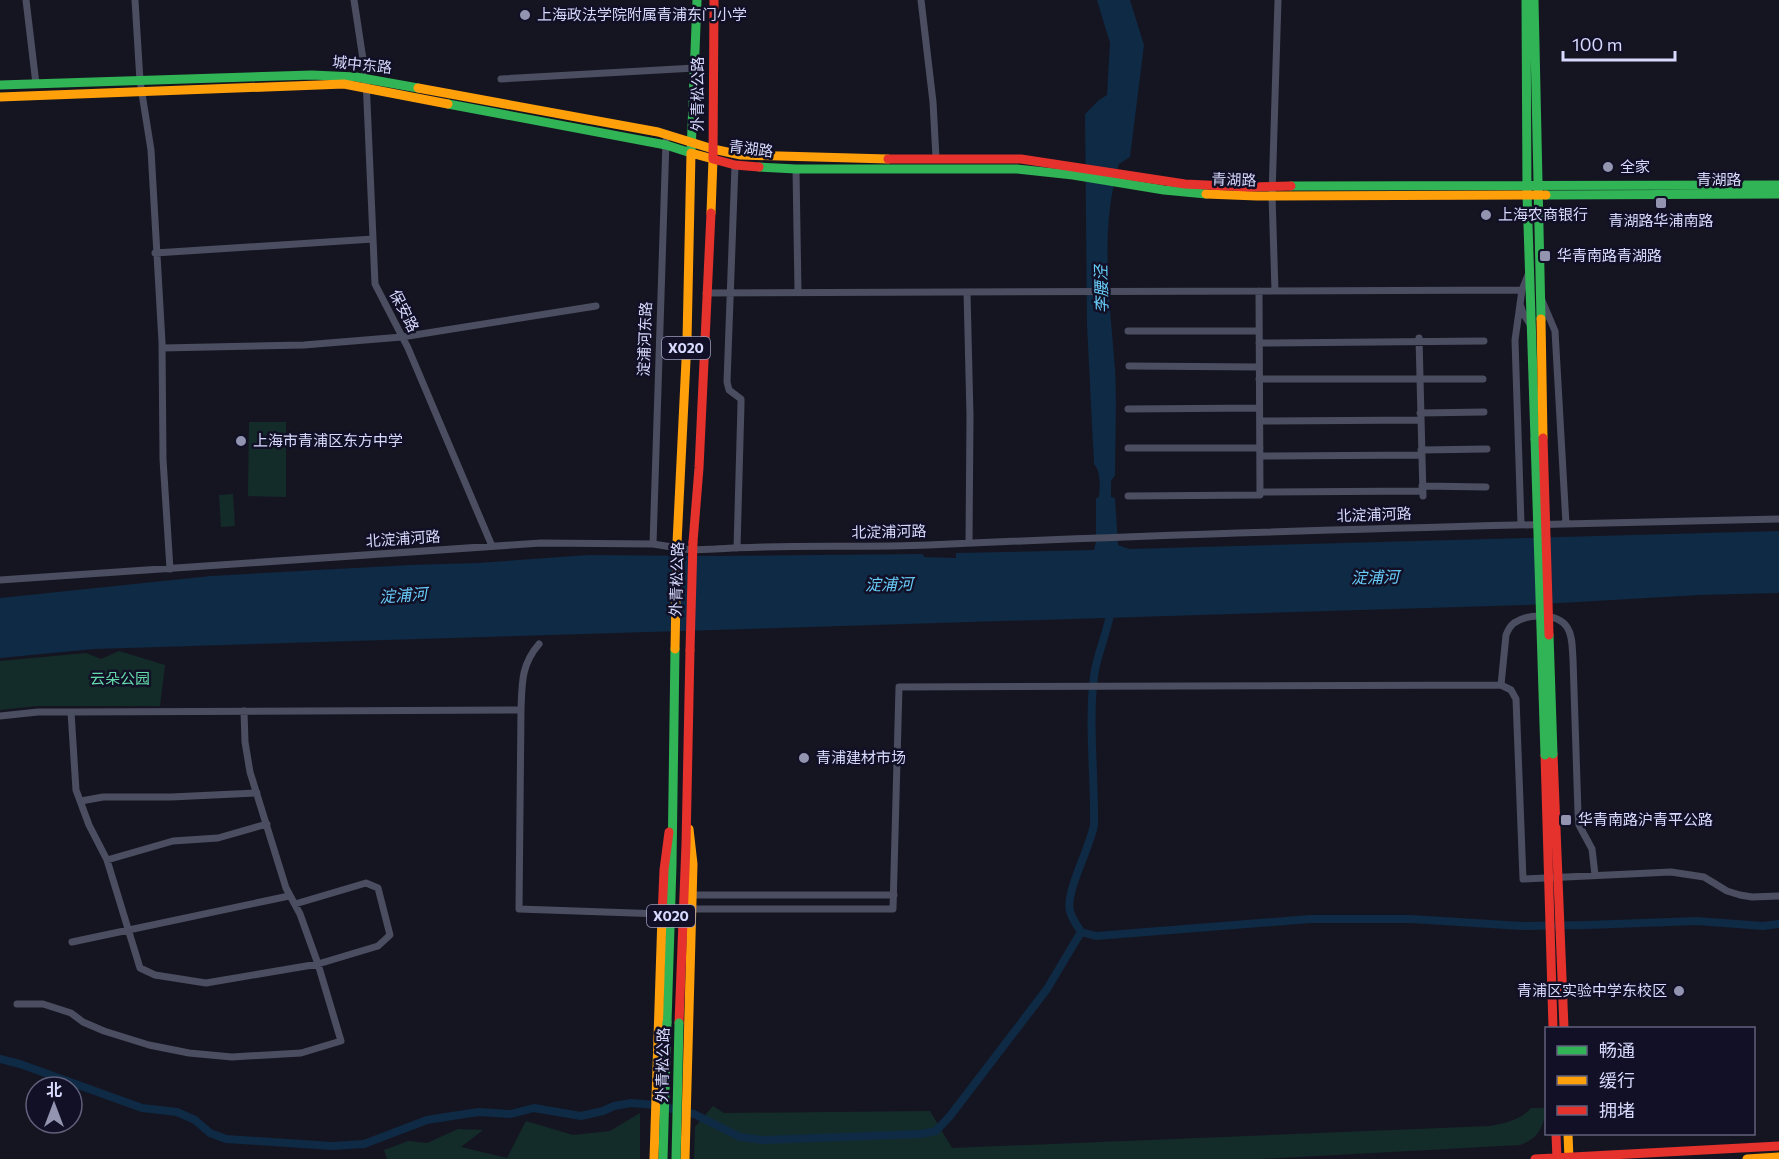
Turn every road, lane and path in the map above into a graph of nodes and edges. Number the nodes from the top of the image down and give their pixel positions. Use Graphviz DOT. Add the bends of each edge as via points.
graph roads {
  1 [pos="26,0"];
  2 [pos="135,0"];
  3 [pos="354,0"];
  4 [pos="697,0"];
  5 [pos="714,0"];
  6 [pos="921,0"];
  7 [pos="1278,0"];
  8 [pos="1526,0"];
  9 [pos="1534,0"];
  10 [pos="695,68"];
  11 [pos="501,79"];
  12 [pos="140,81"];
  13 [pos="366,83"];
  14 [pos="36,84"];
  15 [pos="0,85"];
  16 [pos="142,92"];
  17 [pos="0,97"];
  18 [pos="667,135"];
  19 [pos="691,143"];
  20 [pos="666,145"];
  21 [pos="691,153"];
  22 [pos="713,154"];
  23 [pos="936,158"];
  24 [pos="735,165"];
  25 [pos="796,169"];
  26 [pos="1084,172"];
  27 [pos="1779,185"];
  28 [pos="1538,189"];
  29 [pos="1527,190"];
  30 [pos="1272,191"];
  31 [pos="1779,194"];
  32 [pos="373,239"];
  33 [pos="155,253"];
  34 [pos="1530,270"];
  35 [pos="1522,290"];
  36 [pos="1259,291"];
  37 [pos="1275,291"];
  38 [pos="798,292"];
  39 [pos="967,292"];
  40 [pos="706,293"];
  41 [pos="732,293"];
  42 [pos="1540,296"];
  43 [pos="1520,302"];
  44 [pos="597,306"];
  45 [pos="1531,326"];
  46 [pos="1128,331"];
  47 [pos="1259,331"];
  48 [pos="402,336"];
  49 [pos="1418,340"];
  50 [pos="1484,341"];
  51 [pos="1259,343"];
  52 [pos="162,348"];
  53 [pos="1129,366"];
  54 [pos="1259,367"];
  55 [pos="1259,379"];
  56 [pos="1419,379"];
  57 [pos="1484,379"];
  58 [pos="1259,408"];
  59 [pos="1128,409"];
  60 [pos="1484,412"];
  61 [pos="1420,416"];
  62 [pos="1260,421"];
  63 [pos="1539,439"];
  64 [pos="1128,448"];
  65 [pos="1487,449"];
  66 [pos="1260,452"];
  67 [pos="1421,452"];
  68 [pos="1486,487"];
  69 [pos="1422,491"];
  70 [pos="1260,492"];
  71 [pos="1128,496"];
  72 [pos="1779,519"];
  73 [pos="1521,524"];
  74 [pos="1566,524"];
  75 [pos="969,543"];
  76 [pos="653,544"];
  77 [pos="492,546"];
  78 [pos="737,548"];
  79 [pos="170,569"];
  80 [pos="0,580"];
  81 [pos="539,644"];
  82 [pos="1502,686"];
  83 [pos="520,710"];
  84 [pos="71,711"];
  85 [pos="244,711"];
  86 [pos="0,716"];
  87 [pos="257,794"];
  88 [pos="81,801"];
  89 [pos="673,809"];
  90 [pos="687,815"];
  91 [pos="267,825"];
  92 [pos="107,860"];
  93 [pos="1595,875"];
  94 [pos="1554,878"];
  95 [pos="693,895"];
  96 [pos="894,895"];
  97 [pos="289,896"];
  98 [pos="1779,896"];
  99 [pos="295,904"];
  100 [pos="692,909"];
  101 [pos="662,914"];
  102 [pos="128,931"];
  103 [pos="72,942"];
  104 [pos="318,964"];
  105 [pos="18,1004"];
  106 [pos="1553,1027"];
  107 [pos="1564,1027"];
  108 [pos="1556,1135"];
  109 [pos="1568,1135"];
  110 [pos="655,1145"];
  111 [pos="685,1146"];
  112 [pos="1779,1146"];
  113 [pos="1779,1157"];
  114 [pos="1557,1158"];
  115 [pos="1569,1158"];
  116 [pos="654,1159"];
  117 [pos="663,1159"];
  118 [pos="676,1159"];
  119 [pos="684,1159"];
  120 [pos="1535,1159"];
  121 [pos="1747,1159"];
  1 -- 14 [label="street"];
  2 -- 12 [label="street"];
  3 -- 13 [label="street, 保安路"];
  4 -- 10 [label="main road, 外青松公路 / X020"];
  5 -- 22 [label="main road, 外青松公路 / X020"];
  6 -- 23 [label="street"];
  7 -- 30 [label="street"];
  8 -- 29 [label="main road"];
  9 -- 28 [label="main road"];
  10 -- 11 [label="street"];
  10 -- 19 [label="main road, 外青松公路 / X020"];
  12 -- 13 [label="main road, 城中东路" via="312,75"];
  12 -- 14 [label="main road, 城中东路"];
  12 -- 16 [label="street"];
  13 -- 16 [label="main road, 城中东路"];
  13 -- 18 [label="main road, 城中东路"];
  13 -- 20 [label="main road, 城中东路"];
  13 -- 32 [label="street, 保安路"];
  14 -- 15 [label="main road, 城中东路"];
  16 -- 17 [label="main road, 城中东路"];
  16 -- 33 [label="street" via="151,150"];
  18 -- 19 [label="main road, 城中东路"];
  18 -- 20 [label="street, 淀浦河东路"];
  19 -- 21 [label="main road, 外青松公路 / X020"];
  19 -- 22 [label="main road, 城中东路"];
  20 -- 21 [label="main road, 城中东路"];
  20 -- 76 [label="street, 淀浦河东路"];
  21 -- 22 [label="main road, 青湖路"];
  21 -- 89 [label="main road, 外青松公路 / X020, bridge" via="677,543"];
  22 -- 23 [label="main road, 青湖路"];
  22 -- 24 [label="main road, 青湖路"];
  22 -- 40 [label="main road, 外青松公路 / X020"];
  23 -- 26 [label="main road, 青湖路" via="1021,159"];
  24 -- 25 [label="main road, 青湖路"];
  24 -- 41 [label="street"];
  25 -- 26 [label="main road, 青湖路"];
  25 -- 38 [label="street"];
  26 -- 30 [label="main road, 青湖路"];
  27 -- 28 [label="main road, 青湖路"];
  28 -- 29 [label="main road, 青湖路"];
  28 -- 31 [label="main road, 青湖路"];
  28 -- 42 [label="main road"];
  29 -- 30 [label="main road, 青湖路"];
  29 -- 34 [label="main road"];
  30 -- 37 [label="street"];
  32 -- 33 [label="street"];
  32 -- 48 [label="street, 保安路" via="375,284"];
  33 -- 52 [label="street"];
  34 -- 35 [label="street"];
  34 -- 45 [label="main road"];
  35 -- 37 [label="street"];
  35 -- 43 [label="street"];
  36 -- 37 [label="street"];
  36 -- 39 [label="street"];
  36 -- 47 [label="street"];
  38 -- 39 [label="street"];
  38 -- 41 [label="street"];
  39 -- 75 [label="street"];
  40 -- 41 [label="street"];
  40 -- 90 [label="main road, 外青松公路 / X020, bridge" via="693,542"];
  41 -- 78 [label="street" via="727,382 729,390 741,399"];
  42 -- 63 [label="main road"];
  42 -- 74 [label="street" via="1555,331"];
  43 -- 45 [label="street"];
  43 -- 73 [label="street" via="1515,340"];
  44 -- 48 [label="street"];
  45 -- 63 [label="main road"];
  46 -- 47 [label="street"];
  47 -- 51 [label="street"];
  48 -- 52 [label="street" via="304,345"];
  48 -- 77 [label="street, 保安路"];
  49 -- 50 [label="street"];
  49 -- 51 [label="street"];
  49 -- 56 [label="street"];
  51 -- 54 [label="street"];
  52 -- 79 [label="street" via="163,459"];
  53 -- 54 [label="street"];
  54 -- 55 [label="street"];
  55 -- 56 [label="street"];
  55 -- 58 [label="street"];
  56 -- 57 [label="street"];
  56 -- 61 [label="street"];
  58 -- 59 [label="street"];
  58 -- 62 [label="street"];
  60 -- 61 [label="street"];
  61 -- 62 [label="street"];
  61 -- 67 [label="street"];
  62 -- 66 [label="street"];
  63 -- 94 [label="main road, bridge"];
  64 -- 66 [label="street"];
  65 -- 67 [label="street"];
  66 -- 67 [label="street"];
  66 -- 70 [label="street"];
  67 -- 69 [label="street"];
  68 -- 69 [label="street"];
  69 -- 70 [label="street"];
  70 -- 71 [label="street"];
  72 -- 74 [label="street, 北淀浦河路"];
  73 -- 74 [label="street, 北淀浦河路"];
  73 -- 75 [label="street, 北淀浦河路"];
  75 -- 78 [label="street, 北淀浦河路"];
  76 -- 77 [label="street, 北淀浦河路"];
  76 -- 78 [label="street, 北淀浦河路" via="691,550"];
  77 -- 79 [label="street, 北淀浦河路"];
  79 -- 80 [label="street, 北淀浦河路"];
  81 -- 83 [label="street" via="525,666"];
  82 -- 93 [label="street" via="1509,628 1539,616 1554,617 1568,627 1573,659 1579,825 1592,849"];
  82 -- 94 [label="street" via="1511,690 1516,699 1523,879"];
  82 -- 96 [label="street" via="898,687"];
  83 -- 85 [label="street"];
  83 -- 101 [label="street" via="519,909"];
  84 -- 85 [label="street"];
  84 -- 86 [label="street"];
  84 -- 88 [label="street" via="76,790"];
  85 -- 87 [label="street" via="246,757"];
  87 -- 88 [label="street" via="103,797"];
  87 -- 91 [label="street"];
  88 -- 92 [label="street"];
  89 -- 101 [label="main road" via="664,863"];
  89 -- 117 [label="main road, 外青松公路 / X020, bridge"];
  90 -- 95 [label="main road"];
  90 -- 118 [label="main road, 外青松公路 / X020, bridge"];
  91 -- 92 [label="street" via="218,838 173,841"];
  91 -- 97 [label="street"];
  92 -- 102 [label="street"];
  93 -- 94 [label="street"];
  93 -- 98 [label="street" via="1671,872 1704,877 1740,895"];
  94 -- 106 [label="main road" via="1550,907"];
  94 -- 107 [label="main road" via="1560,907"];
  95 -- 96 [label="street"];
  95 -- 100 [label="main road"];
  96 -- 100 [label="street" via="893,909"];
  97 -- 99 [label="street"];
  97 -- 102 [label="street"];
  99 -- 104 [label="street"];
  99 -- 104 [label="street" via="366,883 378,888 390,935 378,946"];
  100 -- 111 [label="main road"];
  101 -- 110 [label="main road"];
  102 -- 103 [label="street"];
  102 -- 104 [label="street" via="140,968 155,975 206,983"];
  104 -- 105 [label="street" via="341,1041 301,1053 232,1057 189,1053 104,1031 71,1013 43,1004"];
  108 -- 114 [label="main road"];
  109 -- 115 [label="main road"];
  110 -- 111 [label="main road" via="668,1156 679,1154"];
  110 -- 116 [label="main road"];
  111 -- 119 [label="main road"];
  112 -- 115 [label="main road"];
  113 -- 121 [label="main road"];
  114 -- 115 [label="main road"];
  114 -- 120 [label="main road"];
}
